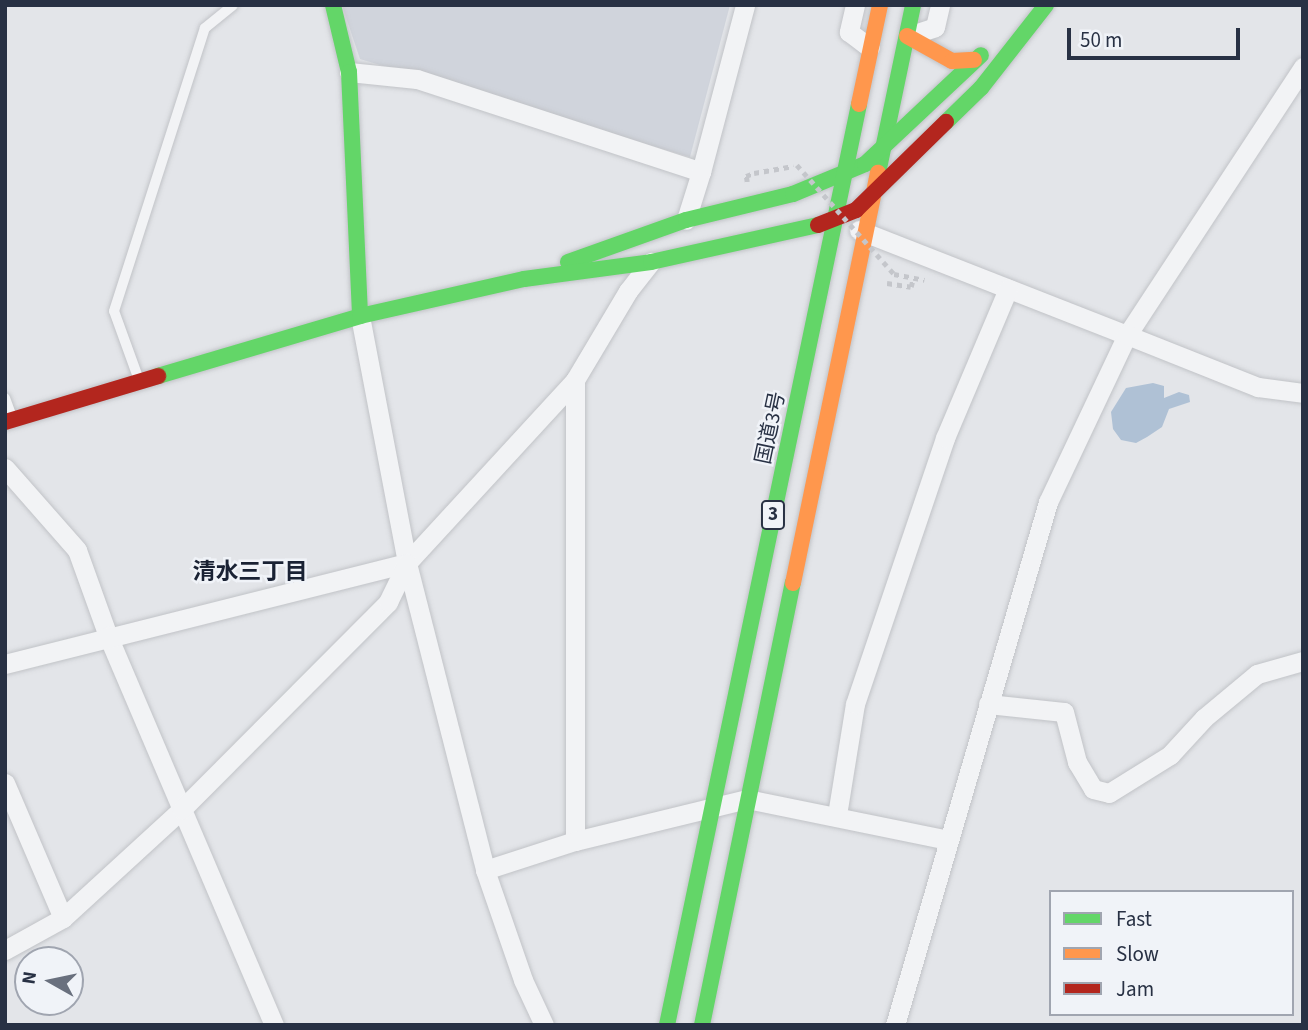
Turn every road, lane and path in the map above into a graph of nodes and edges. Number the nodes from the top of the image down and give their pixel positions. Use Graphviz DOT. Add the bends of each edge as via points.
graph roads {
  1 [pos="233,5"];
  2 [pos="333,5"];
  3 [pos="745,5"];
  4 [pos="855,5"];
  5 [pos="880,5"];
  6 [pos="913,5"];
  7 [pos="940,5"];
  8 [pos="1044,8"];
  9 [pos="907,36"];
  10 [pos="870,48"];
  11 [pos="974,60"];
  12 [pos="1303,67"];
  13 [pos="349,72"];
  14 [pos="884,148"];
  15 [pos="701,172"];
  16 [pos="754,173"];
  17 [pos="845,173"];
  18 [pos="874,193"];
  19 [pos="686,220"];
  20 [pos="835,221"];
  21 [pos="651,232"];
  22 [pos="865,232"];
  23 [pos="785,234"];
  24 [pos="651,262"];
  25 [pos="857,266"];
  26 [pos="913,278"];
  27 [pos="524,279"];
  28 [pos="822,279"];
  29 [pos="933,281"];
  30 [pos="887,283"];
  31 [pos="1008,289"];
  32 [pos="360,316"];
  33 [pos="1127,335"];
  34 [pos="575,380"];
  35 [pos="141,384"];
  36 [pos="1303,393"];
  37 [pos="5,398"];
  38 [pos="9,421"];
  39 [pos="5,468"];
  40 [pos="407,563"];
  41 [pos="108,636"];
  42 [pos="1303,661"];
  43 [pos="5,664"];
  44 [pos="989,704"];
  45 [pos="5,783"];
  46 [pos="747,799"];
  47 [pos="712,807"];
  48 [pos="182,809"];
  49 [pos="837,815"];
  50 [pos="949,840"];
  51 [pos="575,841"];
  52 [pos="485,870"];
  53 [pos="63,918"];
  54 [pos="5,950"];
  55 [pos="274,1025"];
  56 [pos="544,1025"];
  57 [pos="667,1025"];
  58 [pos="702,1025"];
  59 [pos="895,1025"];
  1 -- 35 [label="lane" via="205,28 114,312"];
  2 -- 13 [label="main road"];
  3 -- 15 [label="street"];
  4 -- 10 [label="street" via="849,32"];
  5 -- 10 [label="main road, 国道3号 / 3"];
  6 -- 9 [label="main road, 3"];
  7 -- 9 [label="street" via="935,27"];
  8 -- 11 [label="main road"];
  8 -- 18 [label="main road" via="981,88"];
  9 -- 11 [label="main road" via="952,61"];
  9 -- 14 [label="main road, 3"];
  10 -- 17 [label="main road, 国道3号 / 3"];
  11 -- 14 [label="main road"];
  12 -- 33 [label="street"];
  13 -- 15 [label="street" via="417,79"];
  13 -- 32 [label="main road"];
  14 -- 17 [label="main road"];
  14 -- 18 [label="main road, 3"];
  15 -- 19 [label="street"];
  16 -- 26 [label="path, bridge" via="797,165 894,274"];
  17 -- 19 [label="main road" via="793,194"];
  17 -- 20 [label="main road, 国道3号 / 3"];
  18 -- 20 [label="main road"];
  18 -- 22 [label="main road, 3"];
  19 -- 21 [label="main road"];
  20 -- 21 [label="main road" via="810,213 717,233"];
  20 -- 22 [label="street"];
  20 -- 23 [label="main road"];
  20 -- 25 [label="main road" via="853,240"];
  20 -- 28 [label="main road, 国道3号 / 3"];
  21 -- 27 [label="main road"];
  22 -- 25 [label="main road, 3"];
  22 -- 31 [label="street"];
  23 -- 24 [label="main road"];
  23 -- 28 [label="main road" via="812,246"];
  24 -- 27 [label="main road"];
  24 -- 34 [label="street" via="628,291"];
  25 -- 46 [label="main road, 3"];
  26 -- 29 [label="path"];
  26 -- 30 [label="path" via="911,287"];
  27 -- 32 [label="main road"];
  28 -- 47 [label="main road, 国道3号 / 3"];
  31 -- 33 [label="street"];
  31 -- 49 [label="street" via="945,438 855,704"];
  32 -- 35 [label="main road"];
  32 -- 40 [label="street"];
  33 -- 36 [label="street" via="1258,387"];
  33 -- 44 [label="street" via="1048,502"];
  34 -- 40 [label="street"];
  34 -- 51 [label="street"];
  35 -- 38 [label="main road"];
  37 -- 38 [label="lane"];
  39 -- 41 [label="street" via="77,550"];
  40 -- 41 [label="street"];
  40 -- 48 [label="street" via="388,602"];
  40 -- 52 [label="street"];
  41 -- 43 [label="street"];
  41 -- 48 [label="street"];
  42 -- 44 [label="street" via="1257,674 1204,718 1170,755 1109,793 1094,789 1077,762 1064,712"];
  44 -- 50 [label="street"];
  45 -- 53 [label="street"];
  46 -- 47 [label="street"];
  46 -- 49 [label="street"];
  46 -- 58 [label="main road, 3"];
  47 -- 51 [label="street"];
  47 -- 57 [label="main road, 国道3号 / 3"];
  48 -- 53 [label="street"];
  48 -- 55 [label="street"];
  49 -- 50 [label="street"];
  50 -- 59 [label="street"];
  51 -- 52 [label="street"];
  52 -- 56 [label="street" via="523,980"];
  53 -- 54 [label="street"];
}
